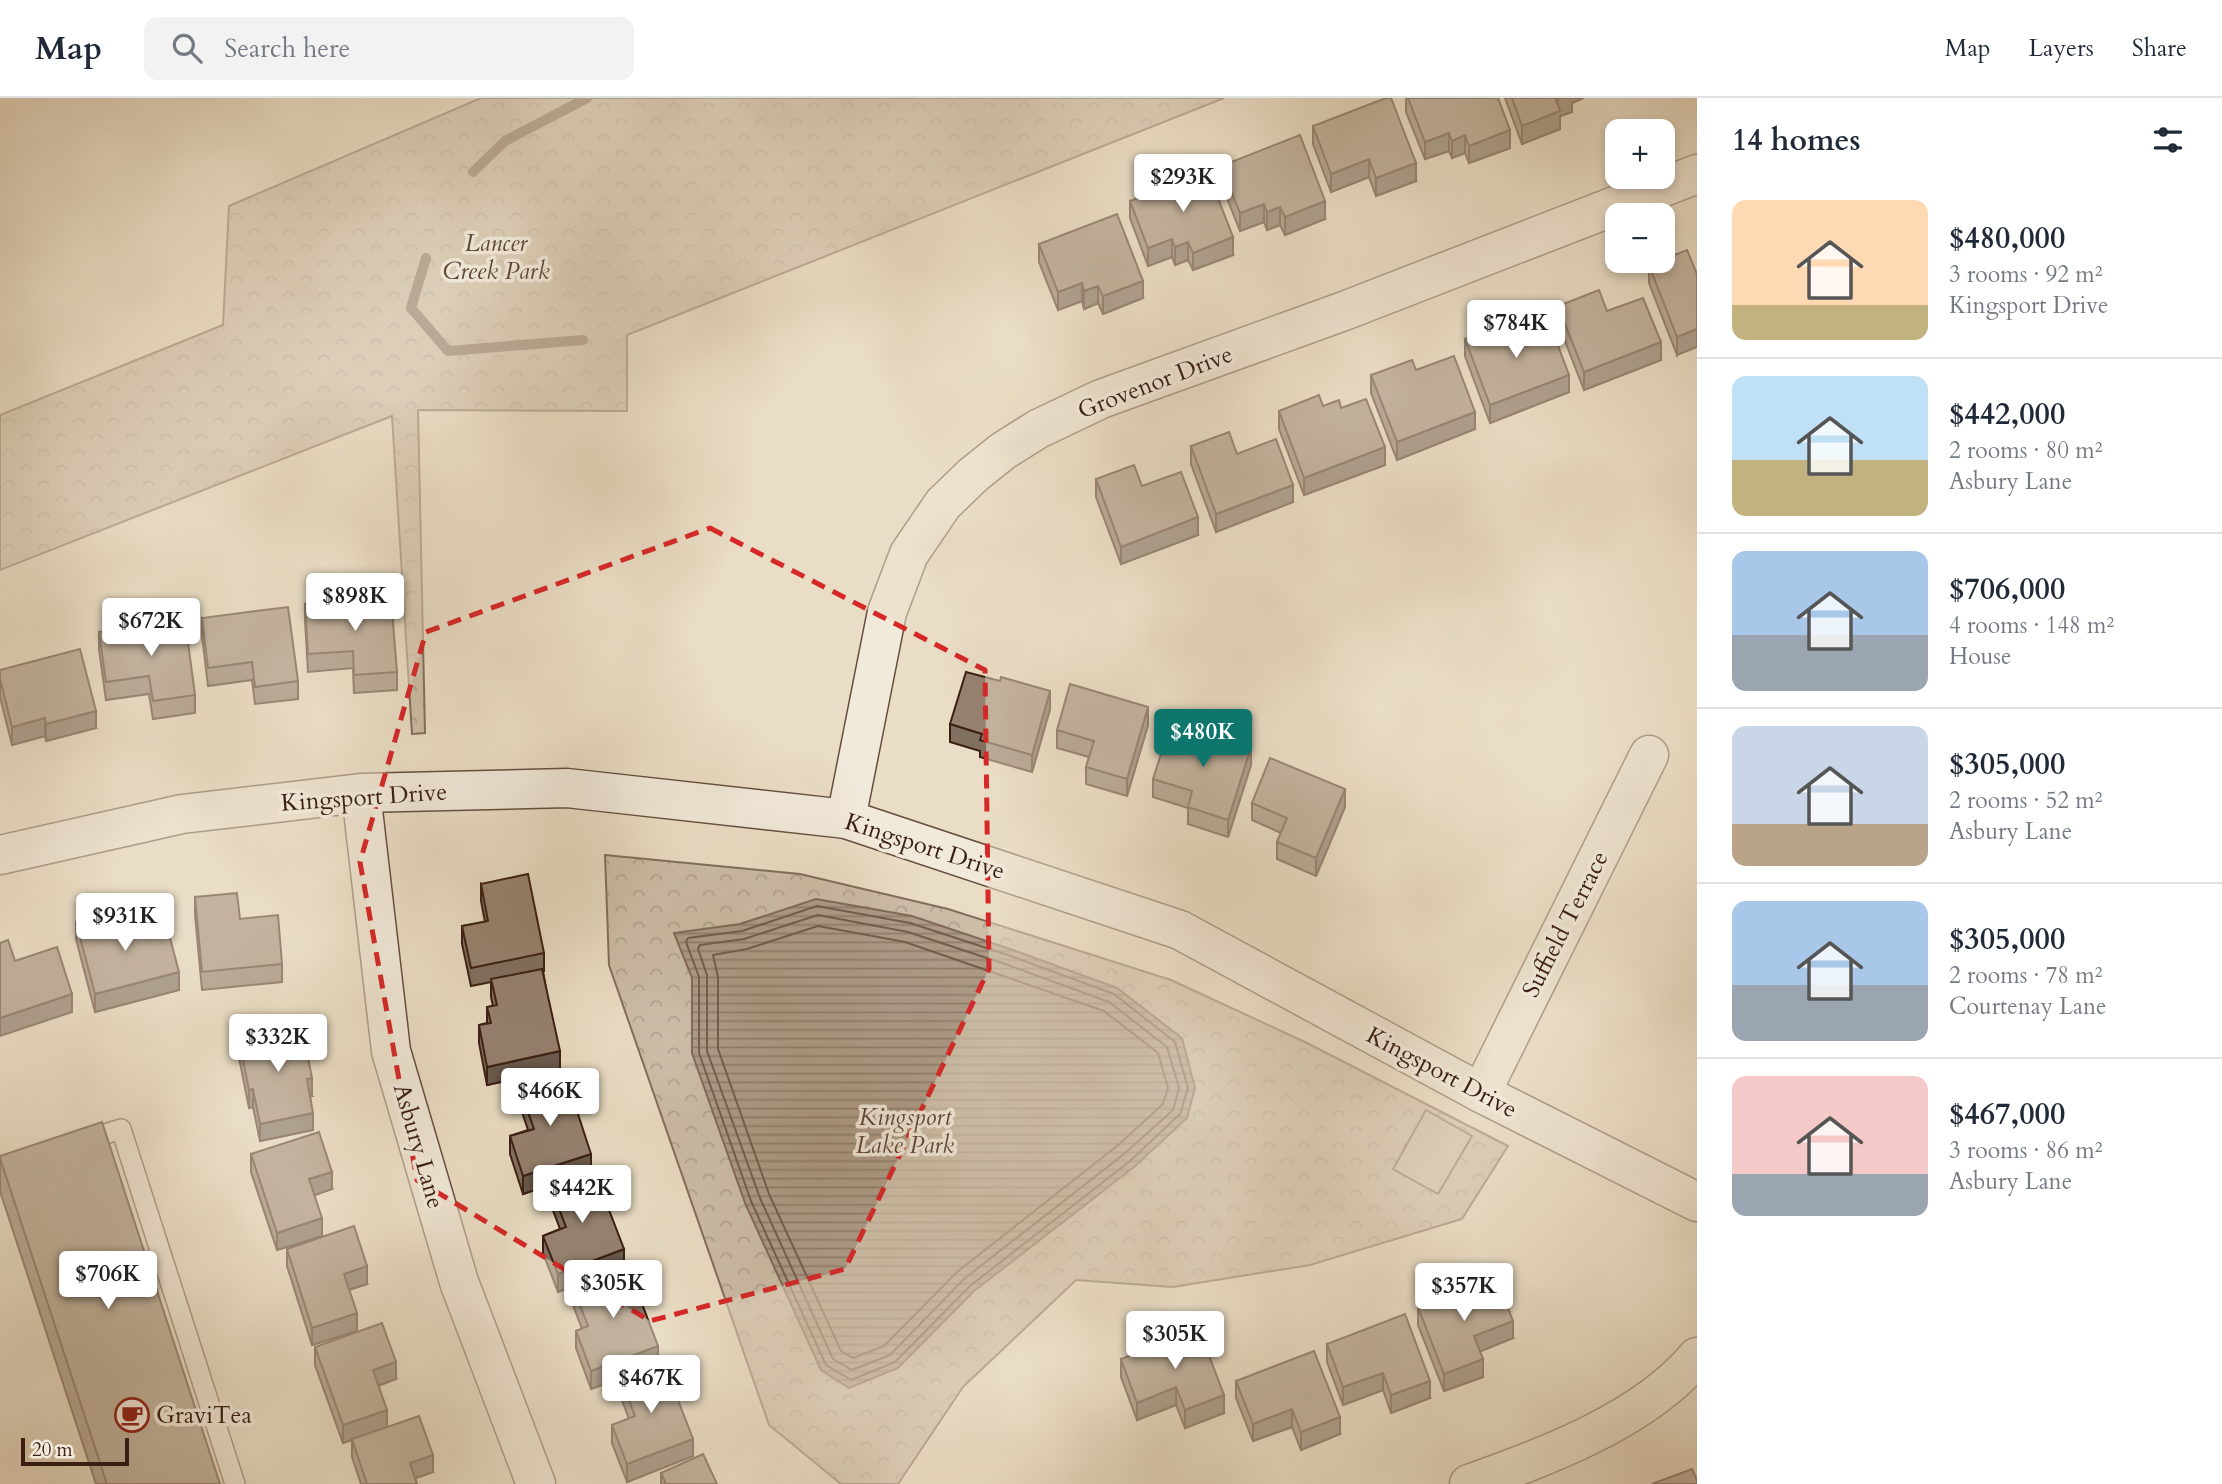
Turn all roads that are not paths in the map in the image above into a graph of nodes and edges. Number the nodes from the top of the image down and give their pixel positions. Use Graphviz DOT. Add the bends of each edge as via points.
graph roads {
  1 [pos="1697,174"];
  2 [pos="1649,755"];
  3 [pos="362,793"];
  4 [pos="846,819"];
  5 [pos="0,855"];
  6 [pos="1481,1093"];
  7 [pos="61,1148"];
  8 [pos="1697,1202"];
  9 [pos="1697,1357"];
  10 [pos="235,1484"];
  11 [pos="536,1484"];
  12 [pos="1469,1484"];
  1 -- 4 [label="street, Grovenor Drive" via="1101,399 1003,451 943,504 909,554 887,612"];
  2 -- 6 [label="street, Suffield Terrace"];
  3 -- 4 [label="street, Kingsport Drive" via="567,788"];
  3 -- 5 [label="street, Kingsport Drive" via="182,814"];
  3 -- 11 [label="street, Asbury Lane" via="391,1051 459,1282"];
  4 -- 6 [label="street, Kingsport Drive" via="1180,930"];
  6 -- 8 [label="street, Kingsport Drive"];
  7 -- 10 [label="lane" via="121,1129"];
  9 -- 12 [label="street" via="1638,1408 1550,1455"];
}
